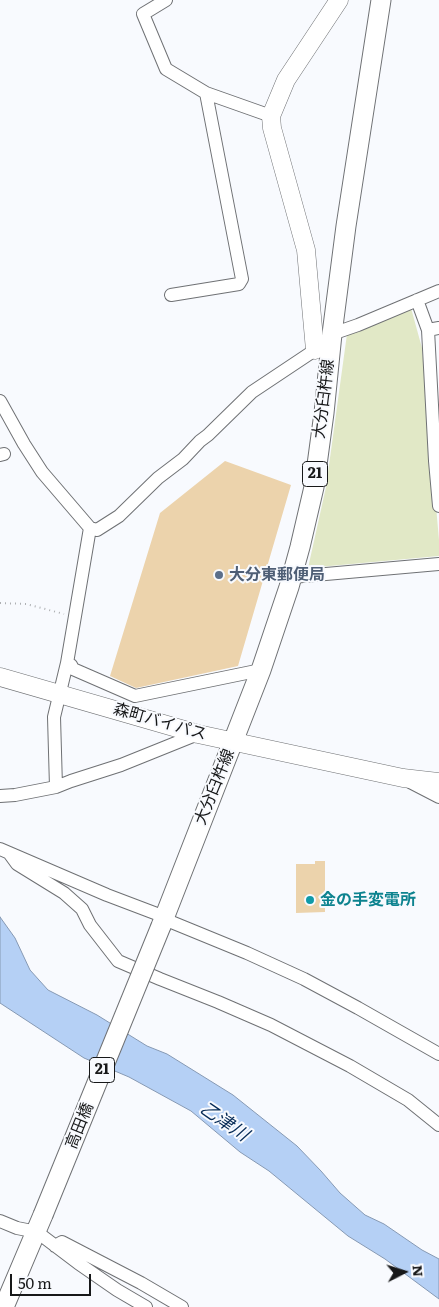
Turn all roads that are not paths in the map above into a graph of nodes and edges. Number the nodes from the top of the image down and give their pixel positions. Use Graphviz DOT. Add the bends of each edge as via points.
graph roads {
  1 [pos="166,0"];
  2 [pos="339,0"];
  3 [pos="381,0"];
  4 [pos="206,93"];
  5 [pos="270,116"];
  6 [pos="439,291"];
  7 [pos="171,295"];
  8 [pos="418,300"];
  9 [pos="433,329"];
  10 [pos="332,334"];
  11 [pos="315,350"];
  12 [pos="0,401"];
  13 [pos="439,506"];
  14 [pos="90,528"];
  15 [pos="439,564"];
  16 [pos="292,577"];
  17 [pos="67,663"];
  18 [pos="261,670"];
  19 [pos="0,677"];
  20 [pos="59,693"];
  21 [pos="198,734"];
  22 [pos="233,741"];
  23 [pos="403,778"];
  24 [pos="439,782"];
  25 [pos="56,786"];
  26 [pos="0,796"];
  27 [pos="439,797"];
  28 [pos="5,851"];
  29 [pos="163,921"];
  30 [pos="439,1054"];
  31 [pos="439,1125"];
  32 [pos="0,1221"];
  33 [pos="40,1224"];
  34 [pos="55,1246"];
  35 [pos="4,1307"];
  36 [pos="146,1307"];
  37 [pos="182,1307"];
  1 -- 4 [label="street" via="142,14 166,69"];
  2 -- 5 [label="main road" via="286,80"];
  3 -- 10 [label="main road, 大分臼杵線 / 21"];
  4 -- 5 [label="street"];
  4 -- 7 [label="street" via="242,280 239,284"];
  5 -- 11 [label="main road" via="306,250"];
  6 -- 8 [label="street"];
  8 -- 9 [label="street"];
  8 -- 10 [label="street"];
  9 -- 13 [label="street"];
  10 -- 11 [label="street"];
  10 -- 16 [label="main road, 大分臼杵線 / 21" via="314,487"];
  11 -- 14 [label="street" via="252,392 119,516 97,530"];
  12 -- 14 [label="street" via="42,472"];
  14 -- 17 [label="street"];
  15 -- 16 [label="street"];
  16 -- 18 [label="main road, 大分臼杵線 / 21"];
  17 -- 18 [label="street" via="135,696"];
  17 -- 20 [label="street"];
  18 -- 22 [label="main road, 大分臼杵線 / 21"];
  19 -- 20 [label="main road, 森町バイパス"];
  20 -- 21 [label="main road, 森町バイパス"];
  20 -- 25 [label="street" via="54,717"];
  21 -- 22 [label="main road, 森町バイパス"];
  21 -- 25 [label="street" via="121,765"];
  22 -- 23 [label="main road, 森町バイパス"];
  22 -- 29 [label="main road, 大分臼杵線 / 21"];
  23 -- 24 [label="main road, 森町バイパス"];
  23 -- 27 [label="street"];
  25 -- 26 [label="street"];
  28 -- 29 [label="street"];
  28 -- 31 [label="street" via="17,864 64,893 82,909 90,925 118,961 271,1025 408,1100"];
  29 -- 30 [label="street" via="304,979"];
  29 -- 33 [label="main road, 高田橋 / 21, bridge"];
  32 -- 33 [label="street" via="17,1228"];
  33 -- 34 [label="street"];
  33 -- 35 [label="main road, 21"];
  34 -- 36 [label="street"];
  34 -- 37 [label="street" via="62,1242"];
}
